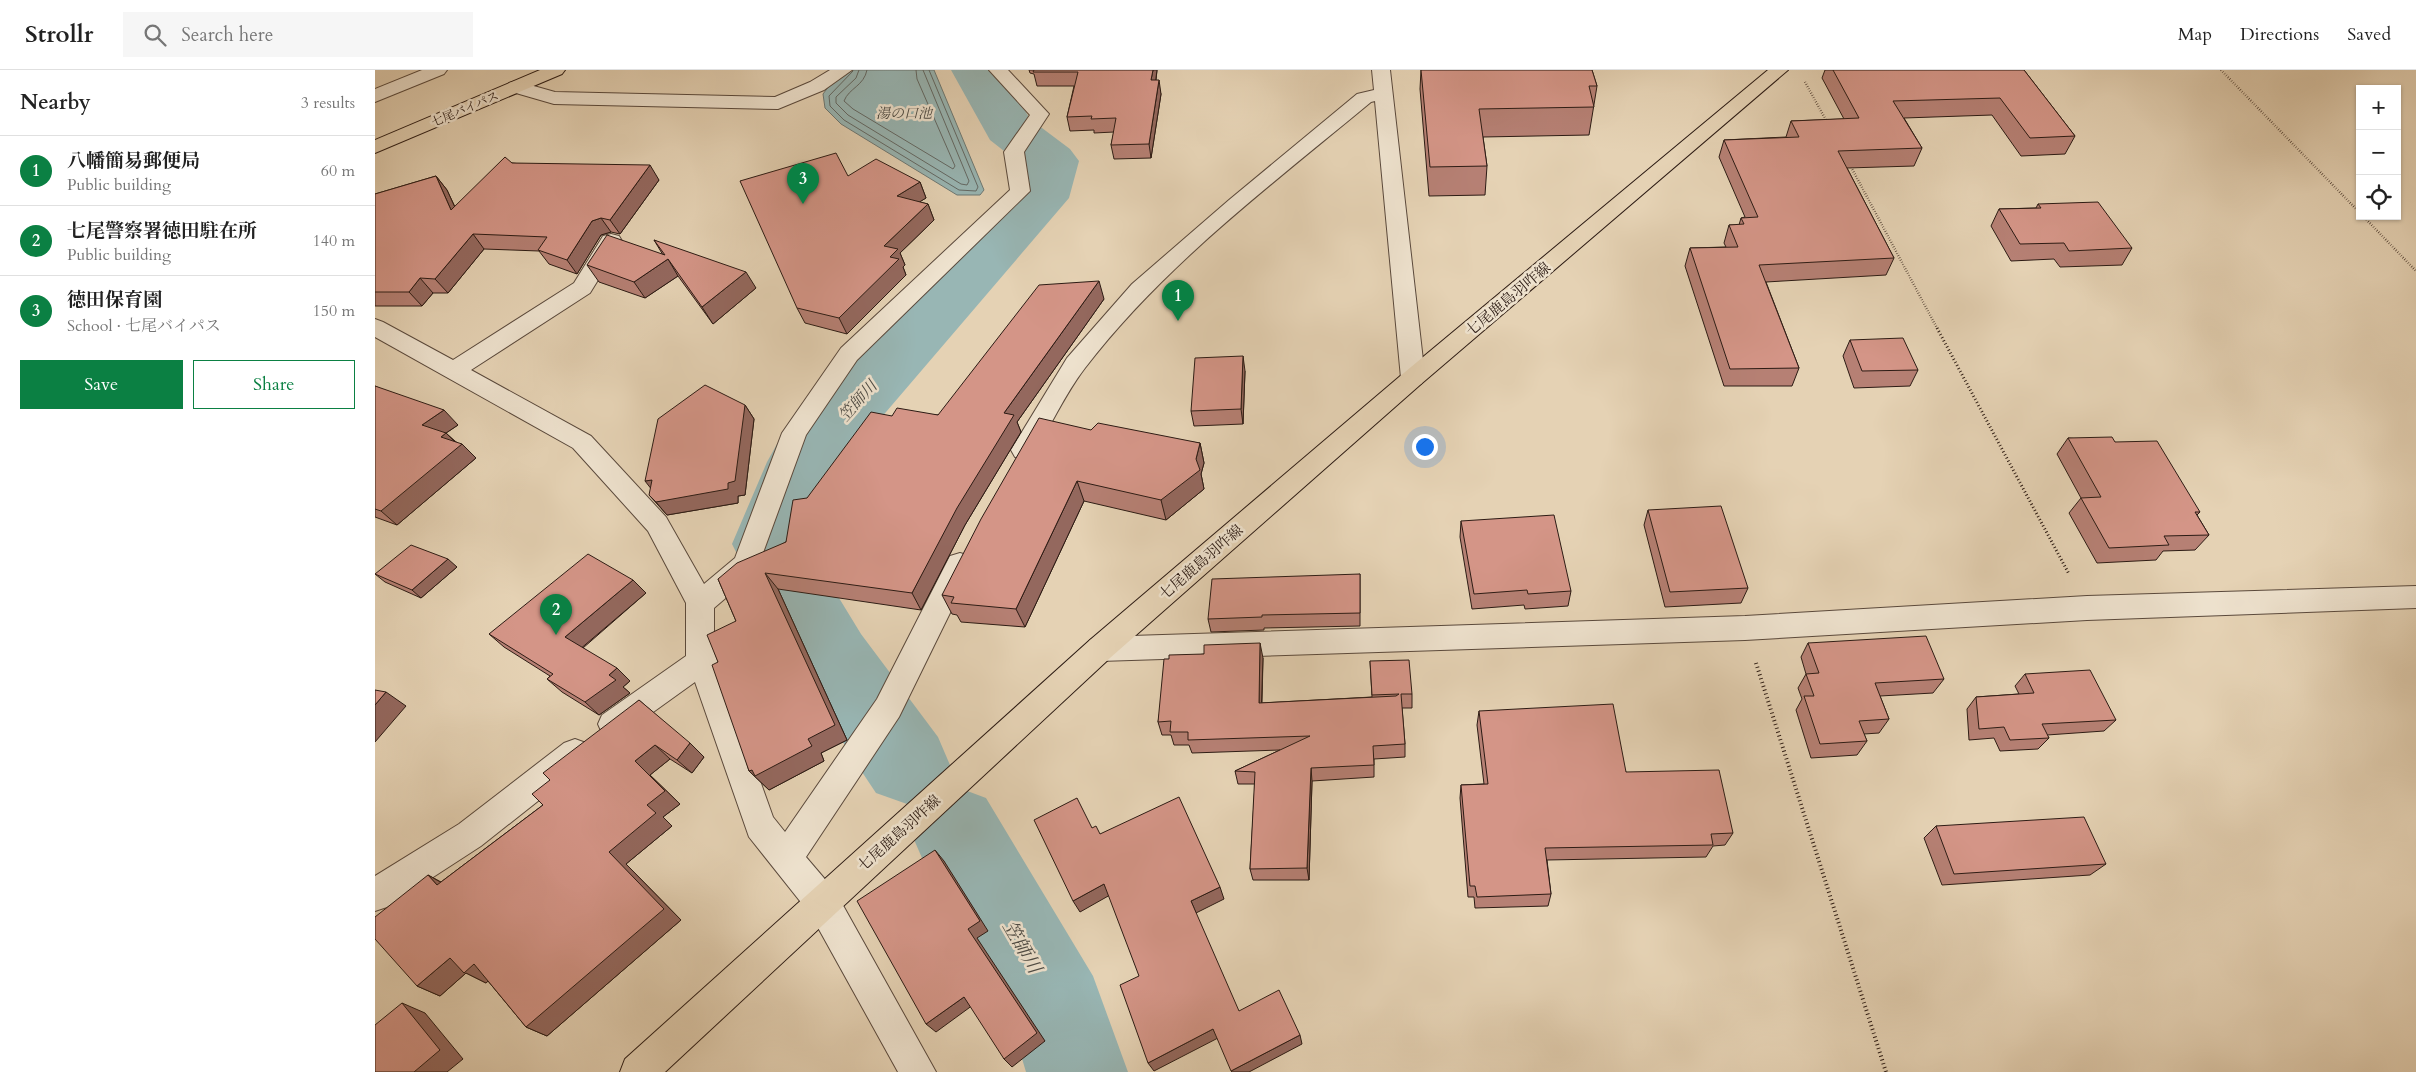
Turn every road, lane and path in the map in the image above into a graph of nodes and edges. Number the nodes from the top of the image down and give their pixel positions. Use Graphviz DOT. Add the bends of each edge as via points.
graph roads {
  1 [pos="439,70"];
  2 [pos="556,70"];
  3 [pos="843,70"];
  4 [pos="998,70"];
  5 [pos="2221,70"];
  6 [pos="1791,74"];
  7 [pos="1382,81"];
  8 [pos="516,87"];
  9 [pos="375,96"];
  10 [pos="1831,131"];
  11 [pos="375,148"];
  12 [pos="1845,157"];
  13 [pos="2356,209"];
  14 [pos="2367,220"];
  15 [pos="611,241"];
  16 [pos="2416,271"];
  17 [pos="375,327"];
  18 [pos="454,370"];
  19 [pos="1413,378"];
  20 [pos="1015,465"];
  21 [pos="971,542"];
  22 [pos="2416,597"];
  23 [pos="700,603"];
  24 [pos="2087,608"];
  25 [pos="1745,628"];
  26 [pos="1100,649"];
  27 [pos="701,661"];
  28 [pos="785,858"];
  29 [pos="375,895"];
  30 [pos="823,903"];
  31 [pos="638,1072"];
  32 [pos="918,1072"];
  33 [pos="1886,1072"];
  1 -- 9 [label="street"];
  2 -- 8 [label="main road, 七尾バイパス"];
  3 -- 8 [label="street" via="778,103 554,98"];
  4 -- 23 [label="street" via="1040,114 1014,152 1019,191 849,354 794,433 746,564"];
  5 -- 13 [label="path"];
  6 -- 10 [label="path"];
  6 -- 19 [label="main road, 七尾鹿島羽咋線"];
  7 -- 19 [label="street"];
  7 -- 20 [label="street" via="1140,289 1075,364"];
  8 -- 11 [label="main road, 七尾バイパス"];
  12 -- 24 [label="path"];
  14 -- 16 [label="path"];
  15 -- 18 [label="street" via="582,288"];
  17 -- 18 [label="street"];
  18 -- 23 [label="street" via="581,442 657,524"];
  19 -- 26 [label="main road, 七尾鹿島羽咋線"];
  21 -- 28 [label="street" via="888,708"];
  22 -- 24 [label="street"];
  23 -- 27 [label="street"];
  24 -- 25 [label="street"];
  25 -- 26 [label="street"];
  25 -- 33 [label="path"];
  26 -- 30 [label="main road, 七尾鹿島羽咋線"];
  27 -- 28 [label="street" via="760,826"];
  27 -- 29 [label="street" via="470,835"];
  28 -- 30 [label="street"];
  30 -- 31 [label="main road, 七尾鹿島羽咋線"];
  30 -- 32 [label="street"];
}
